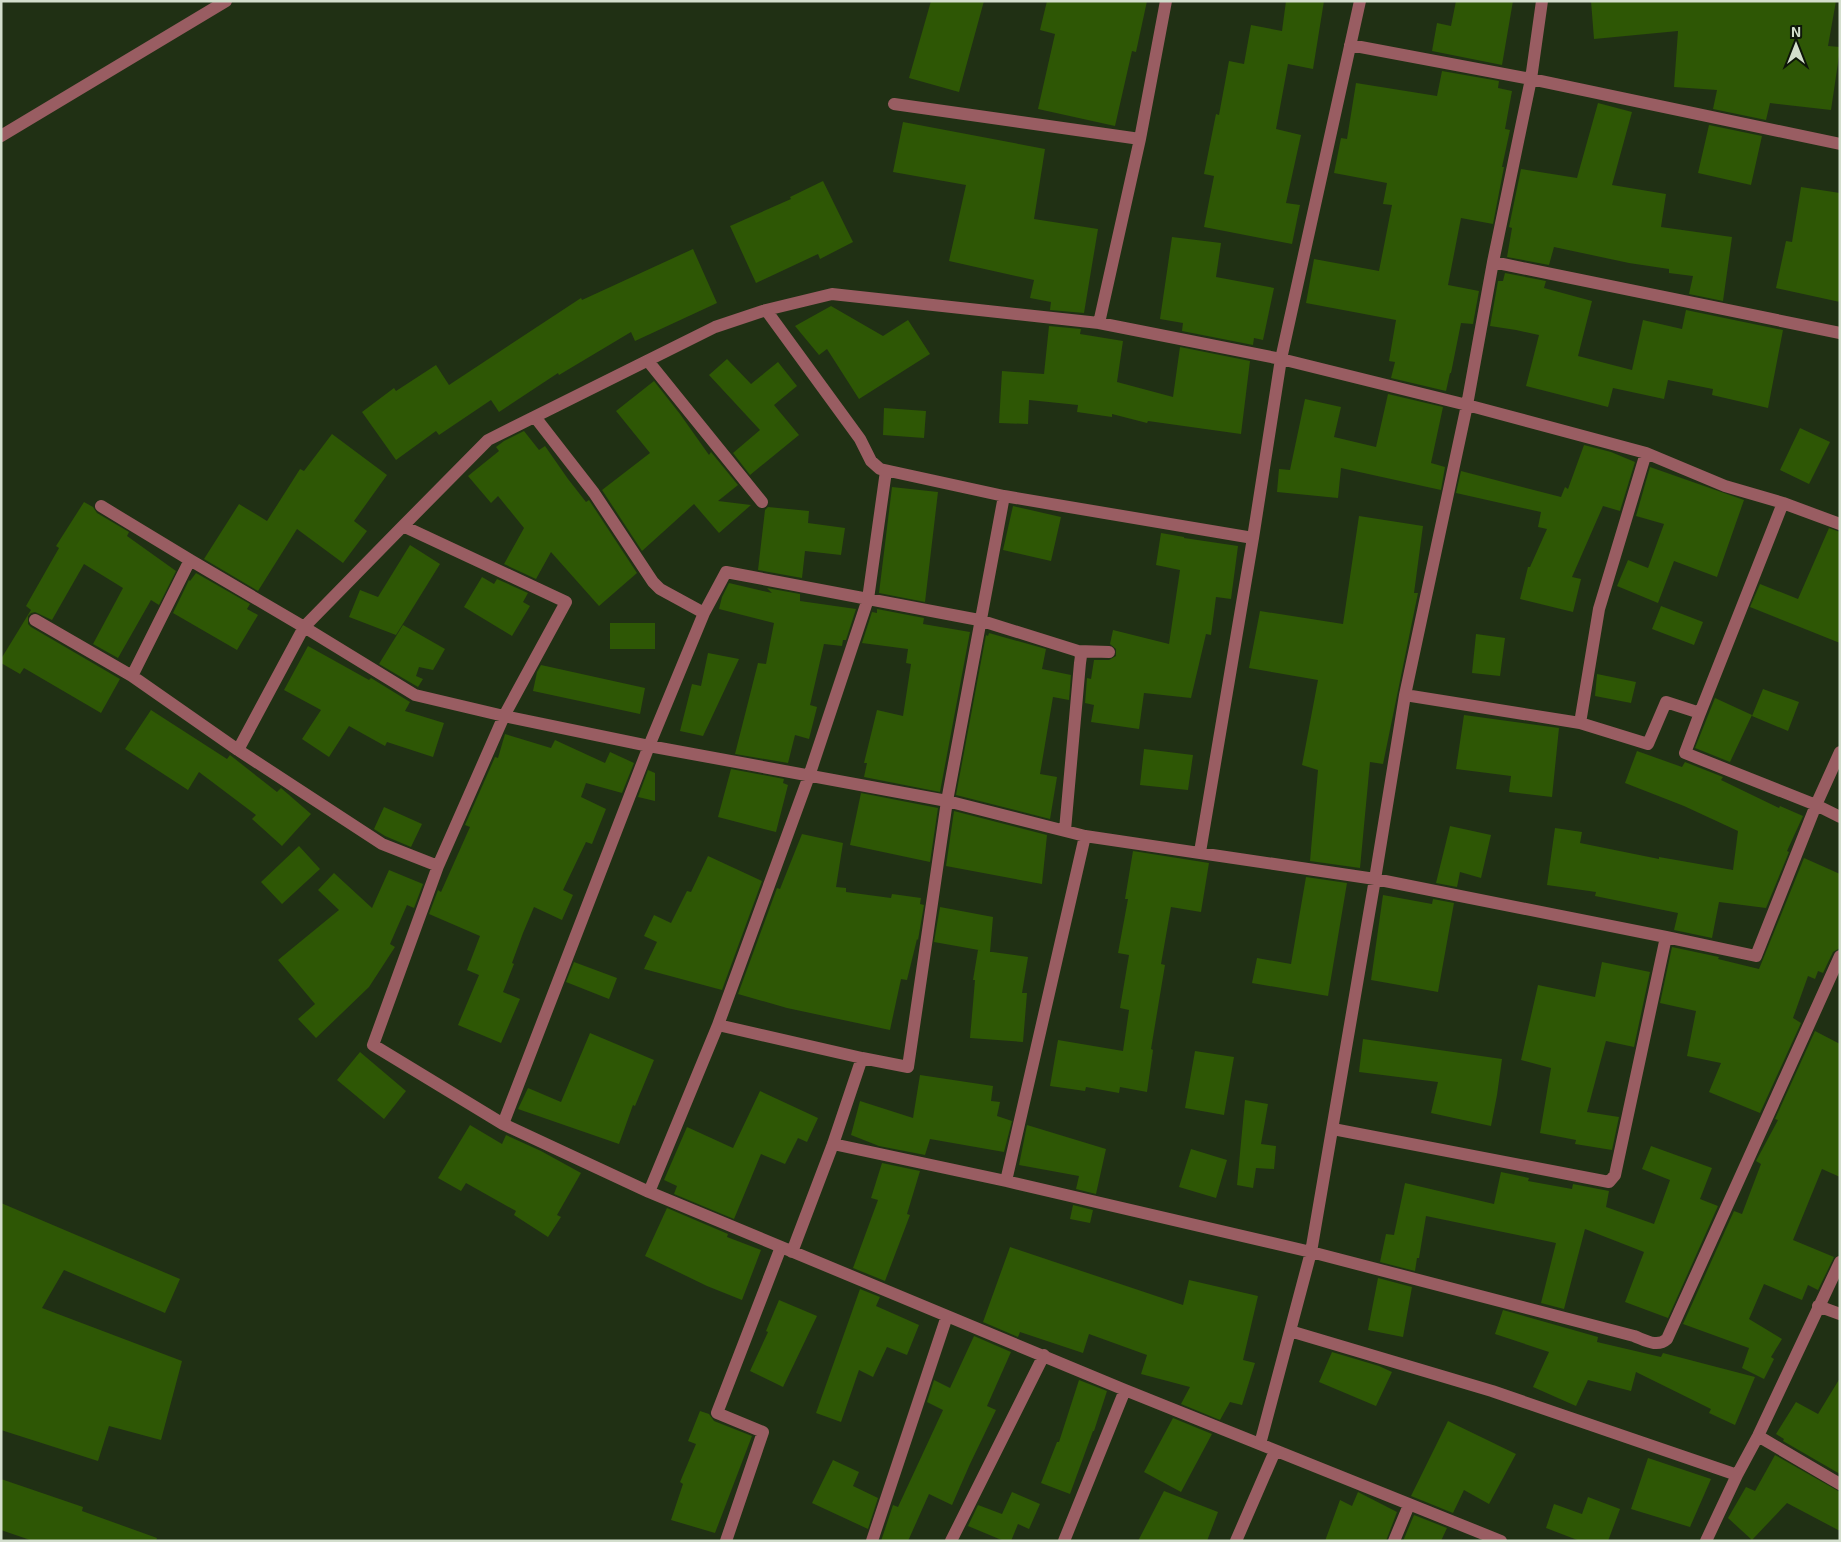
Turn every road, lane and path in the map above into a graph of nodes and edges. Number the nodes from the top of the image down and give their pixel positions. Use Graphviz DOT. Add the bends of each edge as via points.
graph roads {
  1 [pos="226,1"];
  2 [pos="1166,1"];
  3 [pos="1360,1"];
  4 [pos="1542,1"];
  5 [pos="1350,46"];
  6 [pos="1531,79"];
  7 [pos="894,104"];
  8 [pos="1,136"];
  9 [pos="1140,139"];
  10 [pos="1840,144"];
  11 [pos="1493,262"];
  12 [pos="766,310"];
  13 [pos="1100,323"];
  14 [pos="1840,333"];
  15 [pos="1281,358"];
  16 [pos="648,361"];
  17 [pos="1467,405"];
  18 [pos="534,417"];
  19 [pos="1646,453"];
  20 [pos="886,471"];
  21 [pos="1004,496"];
  22 [pos="762,502"];
  23 [pos="1782,503"];
  24 [pos="101,506"];
  25 [pos="1840,524"];
  26 [pos="403,526"];
  27 [pos="1253,538"];
  28 [pos="190,560"];
  29 [pos="868,598"];
  30 [pos="704,613"];
  31 [pos="35,620"];
  32 [pos="979,620"];
  33 [pos="304,627"];
  34 [pos="1078,651"];
  35 [pos="1109,652"];
  36 [pos="132,676"];
  37 [pos="1405,695"];
  38 [pos="1700,713"];
  39 [pos="504,716"];
  40 [pos="1580,723"];
  41 [pos="649,746"];
  42 [pos="238,750"];
  43 [pos="1840,752"];
  44 [pos="809,776"];
  45 [pos="947,801"];
  46 [pos="1816,805"];
  47 [pos="1840,817"];
  48 [pos="1065,830"];
  49 [pos="1085,836"];
  50 [pos="1200,852"];
  51 [pos="438,866"];
  52 [pos="1375,879"];
  53 [pos="1666,937"];
  54 [pos="1840,956"];
  55 [pos="718,1025"];
  56 [pos="862,1058"];
  57 [pos="503,1124"];
  58 [pos="1332,1129"];
  59 [pos="833,1144"];
  60 [pos="1006,1181"];
  61 [pos="649,1192"];
  62 [pos="786,1250"];
  63 [pos="1311,1252"];
  64 [pos="1840,1262"];
  65 [pos="1818,1306"];
  66 [pos="1840,1314"];
  67 [pos="947,1316"];
  68 [pos="1290,1331"];
  69 [pos="1044,1355"];
  70 [pos="1125,1390"];
  71 [pos="1758,1436"];
  72 [pos="1260,1444"];
  73 [pos="1276,1451"];
  74 [pos="1737,1475"];
  75 [pos="1839,1482"];
  76 [pos="1409,1505"];
  77 [pos="726,1541"];
  78 [pos="872,1541"];
  79 [pos="951,1541"];
  80 [pos="1064,1541"];
  81 [pos="1236,1541"];
  82 [pos="1394,1541"];
  83 [pos="1501,1541"];
  84 [pos="1706,1541"];
  1 -- 8 [label="street"];
  2 -- 9 [label="street"];
  3 -- 5 [label="street"];
  4 -- 6 [label="street"];
  5 -- 6 [label="street"];
  5 -- 15 [label="street"];
  6 -- 10 [label="street"];
  6 -- 11 [label="street"];
  7 -- 9 [label="street"];
  9 -- 13 [label="street"];
  11 -- 14 [label="street"];
  11 -- 17 [label="street"];
  12 -- 13 [label="street" via="832,294"];
  12 -- 16 [label="street" via="715,327"];
  12 -- 20 [label="street" via="860,439 871,461"];
  13 -- 15 [label="street"];
  15 -- 17 [label="street"];
  15 -- 27 [label="street"];
  16 -- 18 [label="street"];
  16 -- 22 [label="street"];
  17 -- 19 [label="street"];
  17 -- 37 [label="street"];
  18 -- 26 [label="street" via="488,440"];
  18 -- 30 [label="street" via="594,493 660,589"];
  19 -- 23 [label="street" via="1725,486"];
  19 -- 40 [label="street" via="1599,609"];
  20 -- 21 [label="street"];
  20 -- 29 [label="street"];
  21 -- 27 [label="street"];
  21 -- 32 [label="street"];
  23 -- 25 [label="street"];
  23 -- 38 [label="street"];
  24 -- 28 [label="street"];
  26 -- 33 [label="street"];
  26 -- 39 [label="street" via="566,602"];
  27 -- 50 [label="street"];
  28 -- 33 [label="street"];
  28 -- 36 [label="street"];
  29 -- 30 [label="street" via="726,572"];
  29 -- 32 [label="street"];
  29 -- 44 [label="street"];
  30 -- 41 [label="street"];
  31 -- 36 [label="street"];
  32 -- 34 [label="street"];
  32 -- 45 [label="street"];
  33 -- 39 [label="street" via="415,695"];
  33 -- 42 [label="street"];
  34 -- 35 [label="street"];
  34 -- 48 [label="street" via="1081,656"];
  36 -- 42 [label="street"];
  37 -- 40 [label="street"];
  37 -- 52 [label="street"];
  38 -- 40 [label="street" via="1666,702 1648,744"];
  38 -- 46 [label="street" via="1685,752"];
  39 -- 41 [label="street"];
  39 -- 51 [label="street"];
  41 -- 44 [label="street"];
  41 -- 57 [label="street"];
  42 -- 51 [label="street" via="382,844"];
  43 -- 46 [label="street"];
  44 -- 45 [label="street"];
  44 -- 55 [label="street"];
  45 -- 48 [label="street"];
  45 -- 56 [label="street" via="908,1067"];
  46 -- 47 [label="street"];
  46 -- 53 [label="street" via="1756,956"];
  48 -- 49 [label="street"];
  49 -- 50 [label="street"];
  49 -- 60 [label="street"];
  50 -- 52 [label="street"];
  51 -- 57 [label="street" via="373,1046"];
  52 -- 53 [label="street"];
  52 -- 58 [label="street"];
  53 -- 58 [label="street" via="1615,1175 1609,1182"];
  54 -- 63 [label="street" via="1667,1339 1662,1343"];
  55 -- 56 [label="street"];
  55 -- 61 [label="street"];
  56 -- 59 [label="street"];
  57 -- 61 [label="street"];
  58 -- 63 [label="street"];
  59 -- 60 [label="street"];
  59 -- 62 [label="street"];
  60 -- 63 [label="street"];
  61 -- 62 [label="street"];
  62 -- 67 [label="street"];
  62 -- 77 [label="street" via="718,1413 763,1432"];
  63 -- 68 [label="street"];
  64 -- 65 [label="street"];
  65 -- 66 [label="street"];
  65 -- 71 [label="street"];
  67 -- 69 [label="street"];
  67 -- 78 [label="street"];
  68 -- 72 [label="street"];
  68 -- 74 [label="street" via="1492,1392"];
  69 -- 70 [label="street"];
  69 -- 79 [label="street"];
  70 -- 72 [label="street"];
  70 -- 80 [label="street"];
  71 -- 74 [label="street"];
  71 -- 75 [label="street"];
  72 -- 73 [label="street"];
  73 -- 76 [label="street"];
  73 -- 81 [label="street"];
  74 -- 84 [label="street"];
  76 -- 82 [label="street"];
  76 -- 83 [label="street"];
}
